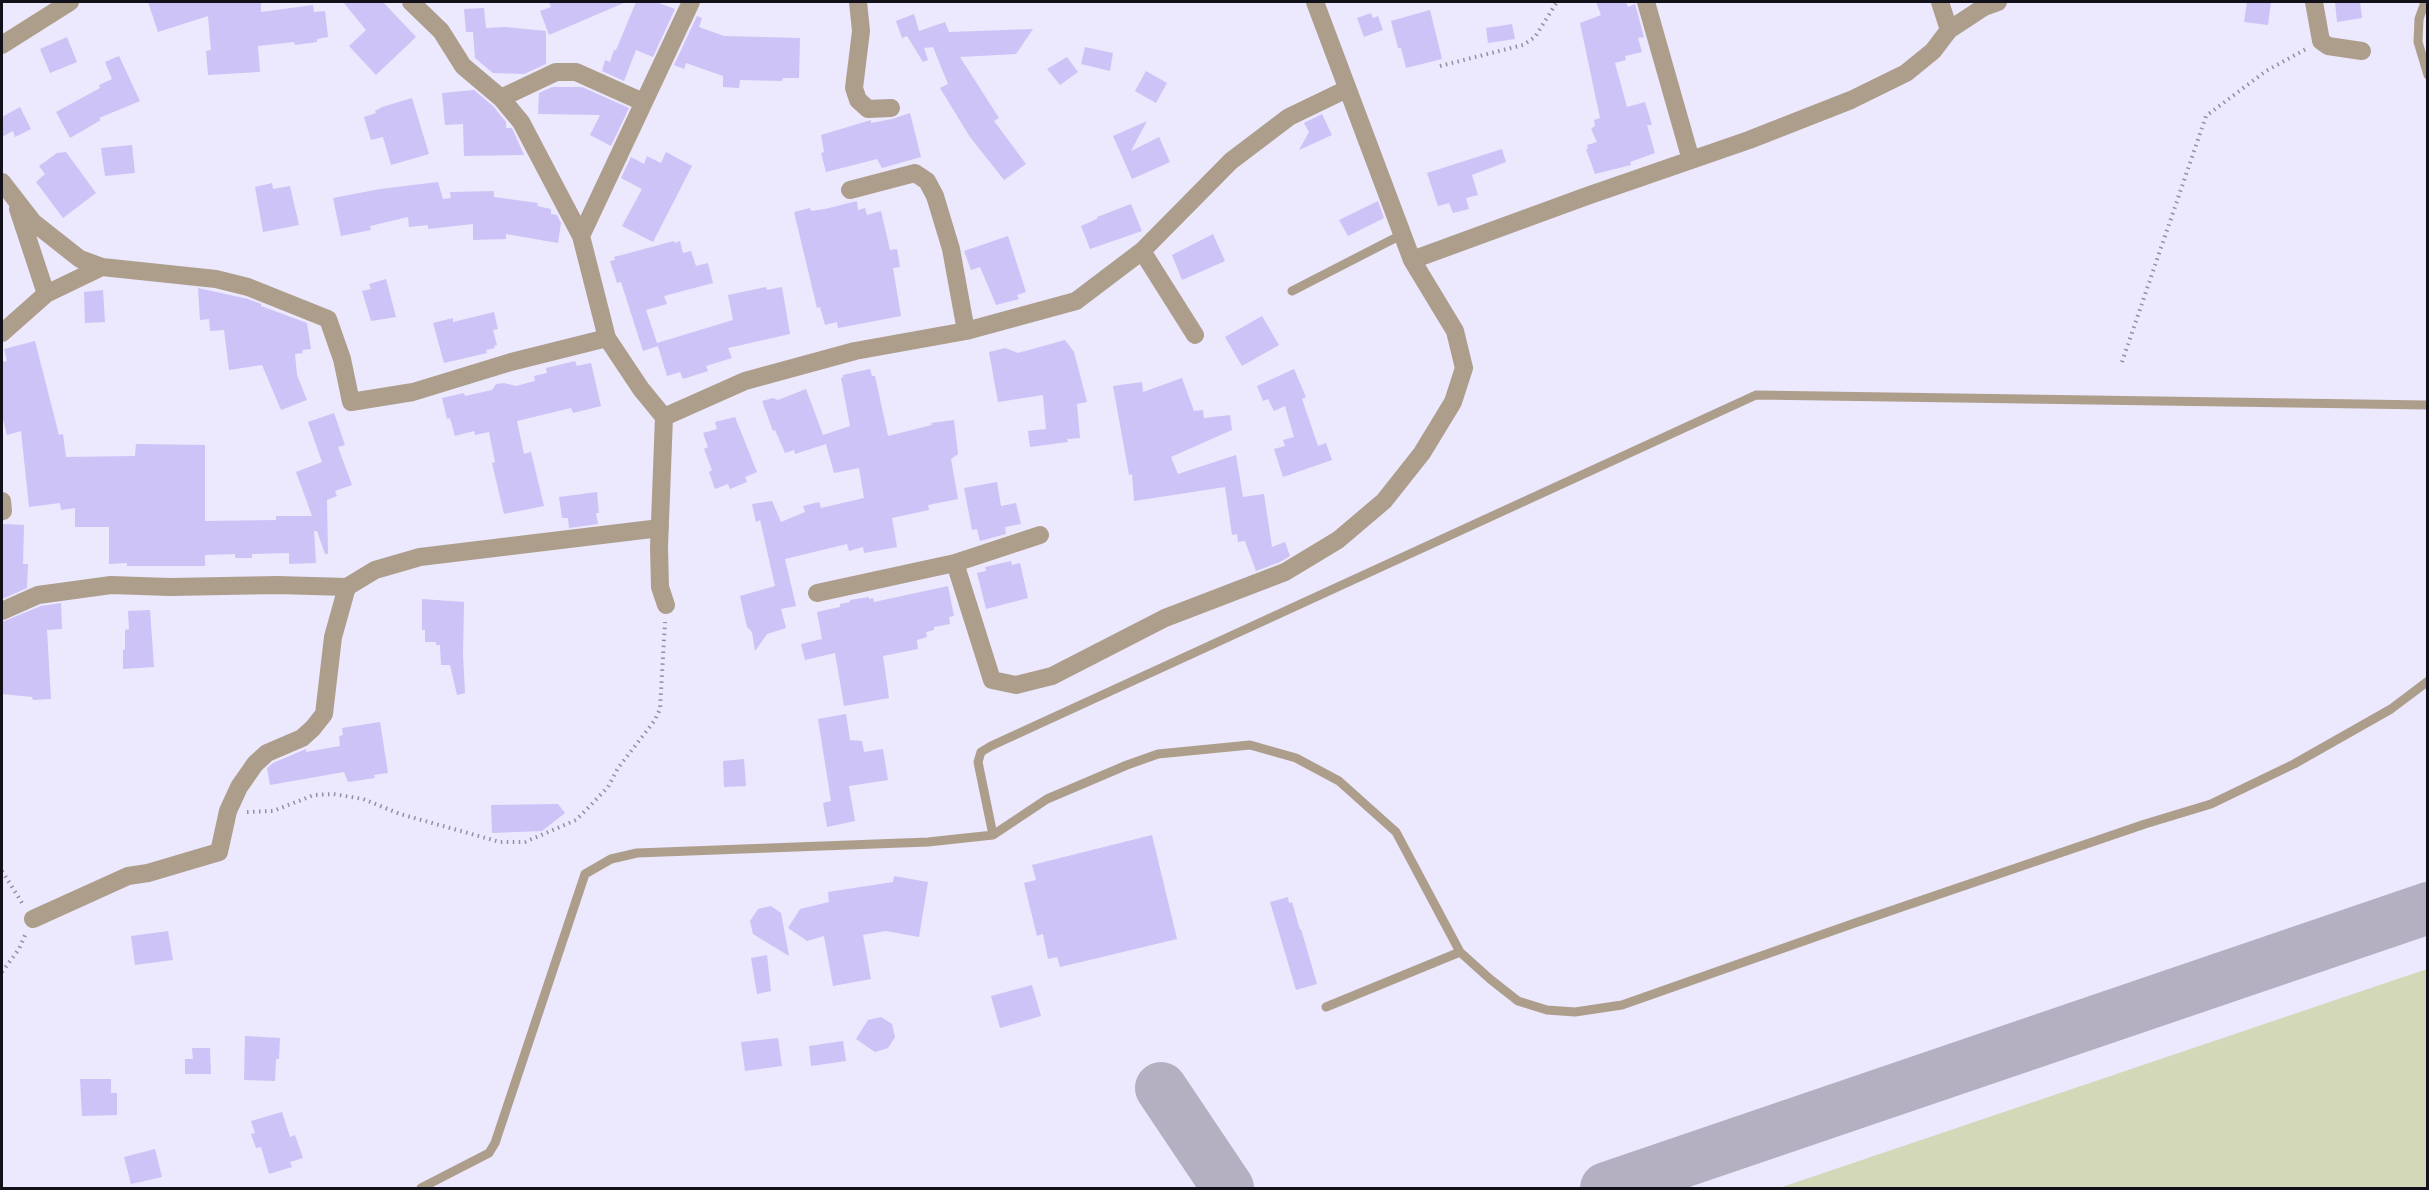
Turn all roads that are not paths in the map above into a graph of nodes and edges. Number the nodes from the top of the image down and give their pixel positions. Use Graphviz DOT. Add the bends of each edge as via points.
graph roads {
  1 [pos="411,2"];
  2 [pos="692,2"];
  3 [pos="858,2"];
  4 [pos="1315,2"];
  5 [pos="1646,2"];
  6 [pos="1940,2"];
  7 [pos="1998,2"];
  8 [pos="2314,2"];
  9 [pos="2425,2"];
  10 [pos="65,3"];
  11 [pos="1949,30"];
  12 [pos="2,45"];
  13 [pos="2362,51"];
  14 [pos="2427,75"];
  15 [pos="1347,89"];
  16 [pos="501,98"];
  17 [pos="643,102"];
  18 [pos="891,108"];
  19 [pos="1690,160"];
  20 [pos="2,182"];
  21 [pos="850,189"];
  22 [pos="15,199"];
  23 [pos="1403,234"];
  24 [pos="581,236"];
  25 [pos="1142,251"];
  26 [pos="1412,260"];
  27 [pos="102,267"];
  28 [pos="1292,291"];
  29 [pos="46,294"];
  30 [pos="966,332"];
  31 [pos="2,333"];
  32 [pos="1195,335"];
  33 [pos="607,338"];
  34 [pos="2427,405"];
  35 [pos="664,417"];
  36 [pos="660,528"];
  37 [pos="1040,535"];
  38 [pos="954,563"];
  39 [pos="346,587"];
  40 [pos="817,593"];
  41 [pos="666,605"];
  42 [pos="2,611"];
  43 [pos="2427,681"];
  44 [pos="993,835"];
  45 [pos="33,919"];
  46 [pos="1460,952"];
  47 [pos="1326,1006"];
  48 [pos="421,1188"];
  1 -- 16 [label="street" via="441,32 463,66"];
  2 -- 17 [label="street"];
  3 -- 18 [label="street" via="861,31 854,88 858,100 868,109"];
  4 -- 15 [label="street"];
  5 -- 19 [label="street"];
  6 -- 11 [label="street"];
  7 -- 11 [label="street"];
  8 -- 13 [label="street" via="2321,41 2328,46"];
  9 -- 14 [label="lane" via="2418,42"];
  10 -- 12 [label="street"];
  11 -- 19 [label="street" via="1933,51 1906,73 1851,100"];
  15 -- 23 [label="street"];
  15 -- 25 [label="street" via="1289,117 1231,161"];
  16 -- 17 [label="street" via="556,72 576,72"];
  16 -- 24 [label="street" via="521,122"];
  17 -- 24 [label="street"];
  19 -- 26 [label="street"];
  20 -- 22 [label="street"];
  21 -- 30 [label="street" via="915,173 927,182 951,249"];
  22 -- 27 [label="street" via="33,222 80,259"];
  22 -- 29 [label="street"];
  23 -- 26 [label="street"];
  23 -- 28 [label="lane"];
  24 -- 33 [label="street"];
  25 -- 30 [label="street" via="1076,301"];
  25 -- 32 [label="street"];
  26 -- 38 [label="street" via="1455,331 1464,368 1454,402 1422,453 1384,501 1338,540 1285,572 1165,618 1052,676 1016,685 993,680"];
  27 -- 29 [label="street"];
  27 -- 33 [label="street" via="216,279 248,287 328,320 351,402 413,392"];
  29 -- 31 [label="street"];
  30 -- 35 [label="street" via="855,351 745,381"];
  33 -- 35 [label="street"];
  34 -- 44 [label="lane" via="1756,395 991,746 981,752 978,762"];
  35 -- 36 [label="street"];
  36 -- 39 [label="street" via="420,557 375,570"];
  36 -- 41 [label="street" via="660,587"];
  37 -- 38 [label="street"];
  38 -- 40 [label="street"];
  39 -- 42 [label="street" via="111,585 38,595"];
  39 -- 45 [label="street" via="333,637 324,714 302,738 267,753 255,764 228,811 219,852 128,876"];
  43 -- 46 [label="lane" via="2391,709 2294,764 2211,804 1622,1005 1575,1012 1547,1010 1518,1001"];
  44 -- 46 [label="lane" via="1047,799 1158,754 1250,745 1296,758 1339,781 1396,832"];
  44 -- 48 [label="lane" via="928,842 637,853 611,859 585,874 495,1143 489,1152"];
  46 -- 47 [label="lane"];
}
